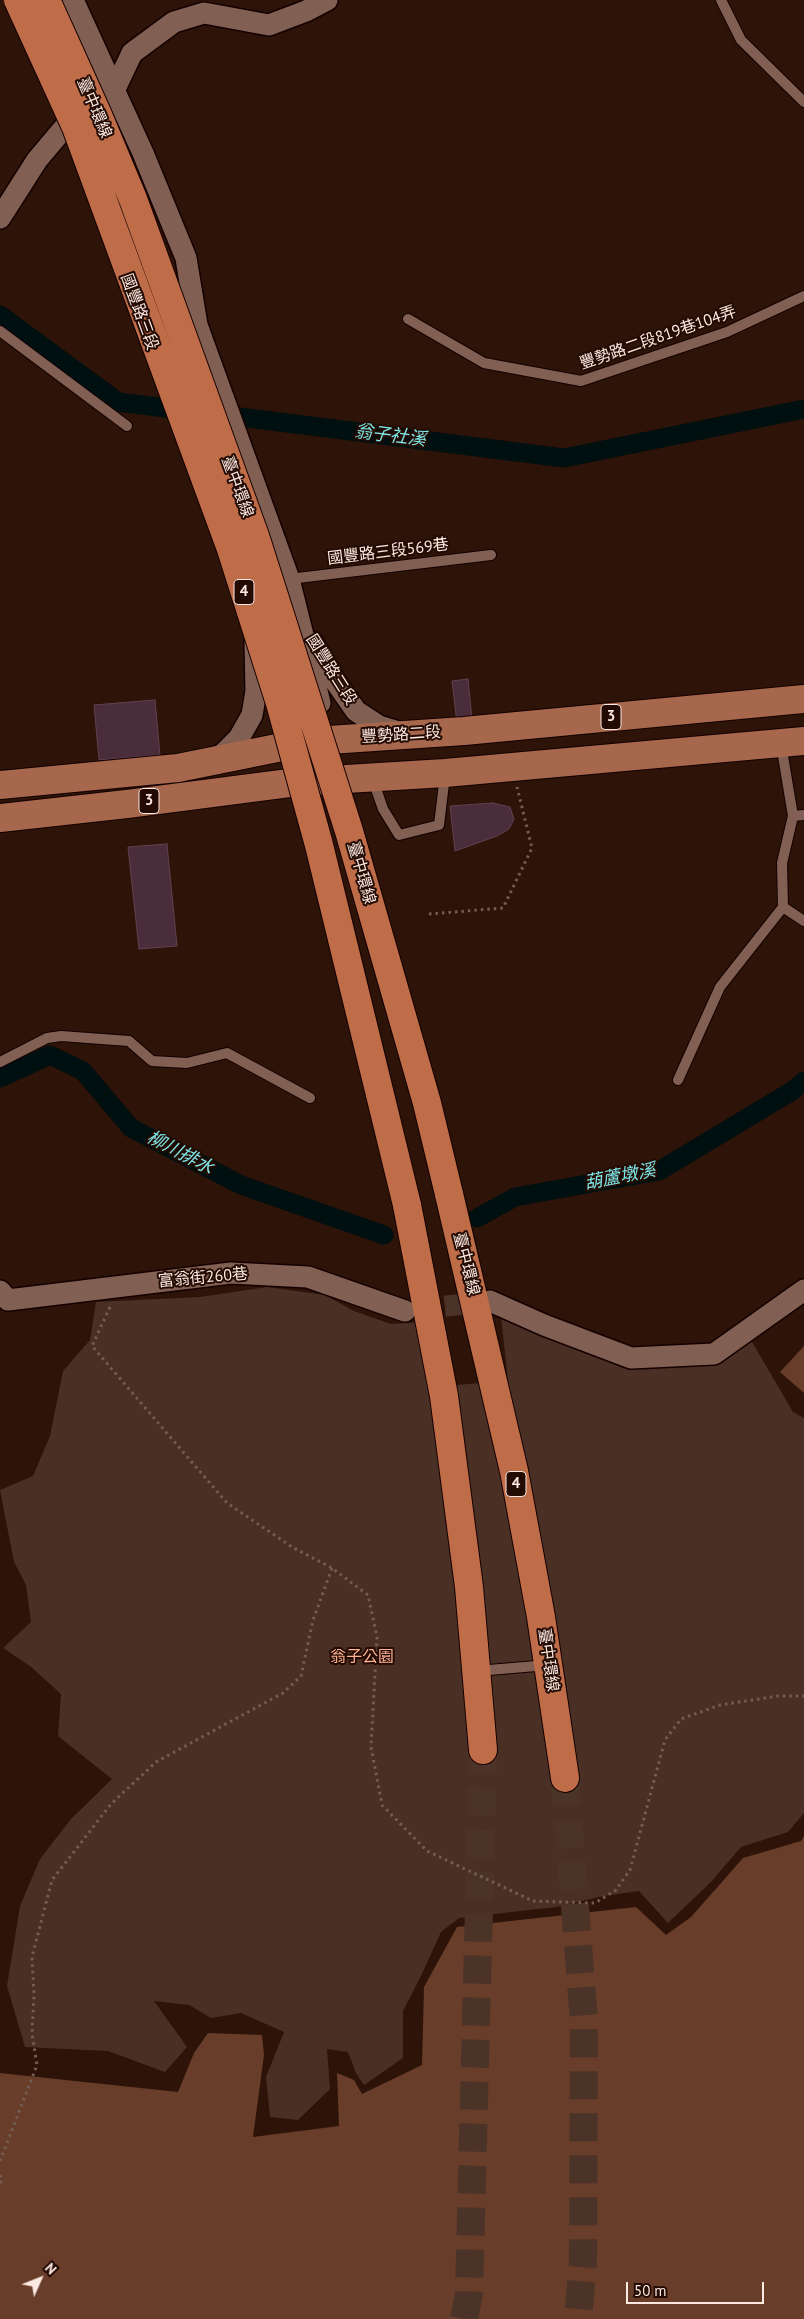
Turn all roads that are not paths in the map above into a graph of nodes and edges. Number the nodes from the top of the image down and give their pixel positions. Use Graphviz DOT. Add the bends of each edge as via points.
graph roads {
  1 [pos="10,0"];
  2 [pos="18,0"];
  3 [pos="47,0"];
  4 [pos="55,0"];
  5 [pos="74,0"];
  6 [pos="327,0"];
  7 [pos="721,0"];
  8 [pos="77,68"];
  9 [pos="106,97"];
  10 [pos="804,102"];
  11 [pos="69,122"];
  12 [pos="0,216"];
  13 [pos="804,296"];
  14 [pos="408,318"];
  15 [pos="0,331"];
  16 [pos="127,426"];
  17 [pos="491,555"];
  18 [pos="289,579"];
  19 [pos="302,624"];
  20 [pos="254,630"];
  21 [pos="804,699"];
  22 [pos="417,734"];
  23 [pos="329,740"];
  24 [pos="792,742"];
  25 [pos="287,746"];
  26 [pos="206,762"];
  27 [pos="445,773"];
  28 [pos="373,778"];
  29 [pos="344,780"];
  30 [pos="298,782"];
  31 [pos="0,785"];
  32 [pos="799,815"];
  33 [pos="0,818"];
  34 [pos="782,907"];
  35 [pos="804,922"];
  36 [pos="0,1062"];
  37 [pos="678,1080"];
  38 [pos="310,1098"];
  39 [pos="804,1290"];
  40 [pos="0,1291"];
  41 [pos="490,1301"];
  42 [pos="406,1311"];
  43 [pos="548,1665"];
  44 [pos="476,1671"];
  45 [pos="483,1750"];
  46 [pos="565,1778"];
  1 -- 11 [label="street, 國豐路三段"];
  2 -- 44 [label="highway, 臺中環線 / 4, bridge" via="76,127 231,549 280,703 319,845 407,1204 444,1396 468,1577"];
  3 -- 8 [label="highway, 臺中環線 / 4, bridge"];
  3 -- 9 [label="highway"];
  4 -- 8 [label="highway, bridge"];
  5 -- 9 [label="street, 國豐路三段"];
  6 -- 9 [label="street" via="306,12 269,25 204,14 174,22 132,52"];
  7 -- 10 [label="lane" via="741,40"];
  8 -- 43 [label="highway, 臺中環線 / 4, bridge" via="133,199 255,536 354,849 427,1103 449,1194 514,1472"];
  9 -- 11 [label="street"];
  9 -- 18 [label="street, 國豐路三段" via="127,175 164,278 197,325"];
  11 -- 12 [label="street" via="37,160"];
  11 -- 20 [label="street, 國豐路三段"];
  13 -- 14 [label="lane, 豐勢路二段819巷104弄" via="727,332 581,381 484,363"];
  15 -- 16 [label="lane"];
  17 -- 18 [label="lane, 國豐路三段569巷"];
  18 -- 19 [label="street, 國豐路三段"];
  19 -- 22 [label="street, 國豐路三段" via="356,711 383,728"];
  19 -- 23 [label="street, 國豐路三段"];
  20 -- 25 [label="street, 國豐路三段"];
  20 -- 26 [label="street, 國豐路三段" via="256,691 252,715 232,746"];
  21 -- 22 [label="main road, 豐勢路二段 / 3"];
  22 -- 23 [label="main road, 豐勢路二段 / 3"];
  23 -- 25 [label="main road, 豐勢路二段 / 3"];
  23 -- 29 [label="street, 國豐路三段"];
  24 -- 27 [label="main road, 3"];
  24 -- 32 [label="lane"];
  25 -- 26 [label="main road, 豐勢路二段 / 3"];
  25 -- 30 [label="street, 國豐路三段"];
  26 -- 31 [label="main road, 豐勢路二段 / 3" via="178,768"];
  27 -- 28 [label="main road, 3"];
  27 -- 28 [label="lane" via="439,825 399,835 383,809"];
  28 -- 29 [label="main road, 3"];
  29 -- 30 [label="main road, 3"];
  30 -- 33 [label="main road, 3"];
  32 -- 34 [label="lane" via="782,862"];
  34 -- 35 [label="lane"];
  34 -- 37 [label="lane" via="720,987"];
  36 -- 38 [label="lane" via="46,1038 61,1036 129,1041 152,1061 187,1063 227,1053"];
  39 -- 41 [label="street" via="714,1354 631,1358"];
  40 -- 42 [label="street, 富翁街260巷" via="8,1300 231,1273 308,1277"];
  43 -- 44 [label="lane"];
  43 -- 46 [label="highway, 臺中環線 / 4"];
  44 -- 45 [label="highway, 臺中環線 / 4"];
}
